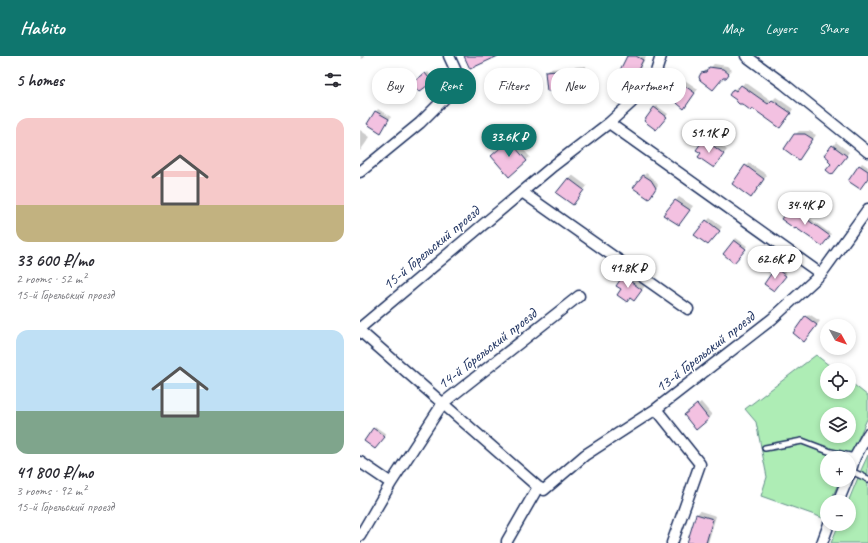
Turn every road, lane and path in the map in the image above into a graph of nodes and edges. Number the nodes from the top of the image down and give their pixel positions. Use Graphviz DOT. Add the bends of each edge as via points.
graph roads {
  1 [pos="449,56"];
  2 [pos="661,56"];
  3 [pos="746,56"];
  4 [pos="610,123"];
  5 [pos="868,152"];
  6 [pos="360,172"];
  7 [pos="522,192"];
  8 [pos="868,209"];
  9 [pos="821,274"];
  10 [pos="578,296"];
  11 [pos="688,309"];
  12 [pos="360,329"];
  13 [pos="443,403"];
  14 [pos="656,409"];
  15 [pos="868,434"];
  16 [pos="764,448"];
  17 [pos="828,451"];
  18 [pos="856,455"];
  19 [pos="360,462"];
  20 [pos="856,477"];
  21 [pos="868,479"];
  22 [pos="391,483"];
  23 [pos="538,487"];
  24 [pos="826,531"];
  25 [pos="360,536"];
  26 [pos="507,543"];
  27 [pos="672,543"];
  28 [pos="822,543"];
  1 -- 6 [label="street" via="461,82 420,123"];
  2 -- 4 [label="street, 15-й Горельский проезд" via="655,75"];
  3 -- 5 [label="street"];
  4 -- 7 [label="street, 15-й Горельский проезд"];
  4 -- 9 [label="street"];
  7 -- 11 [label="street"];
  7 -- 12 [label="street, 15-й Горельский проезд"];
  8 -- 9 [label="street, 13-й Горельский проезд"];
  9 -- 14 [label="street, 13-й Горельский проезд" via="772,319"];
  10 -- 13 [label="street, 14-й Горельский проезд"];
  12 -- 13 [label="street"];
  13 -- 22 [label="street, 14-й Горельский проезд"];
  13 -- 23 [label="street"];
  14 -- 23 [label="street, 13-й Горельский проезд" via="585,455 544,490"];
  14 -- 27 [label="street" via="700,464"];
  15 -- 18 [label="street"];
  16 -- 17 [label="lane" via="802,441"];
  19 -- 22 [label="street"];
  20 -- 21 [label="lane"];
  22 -- 25 [label="street, 14-й Горельский проезд"];
  23 -- 26 [label="street"];
  24 -- 28 [label="street"];
}
